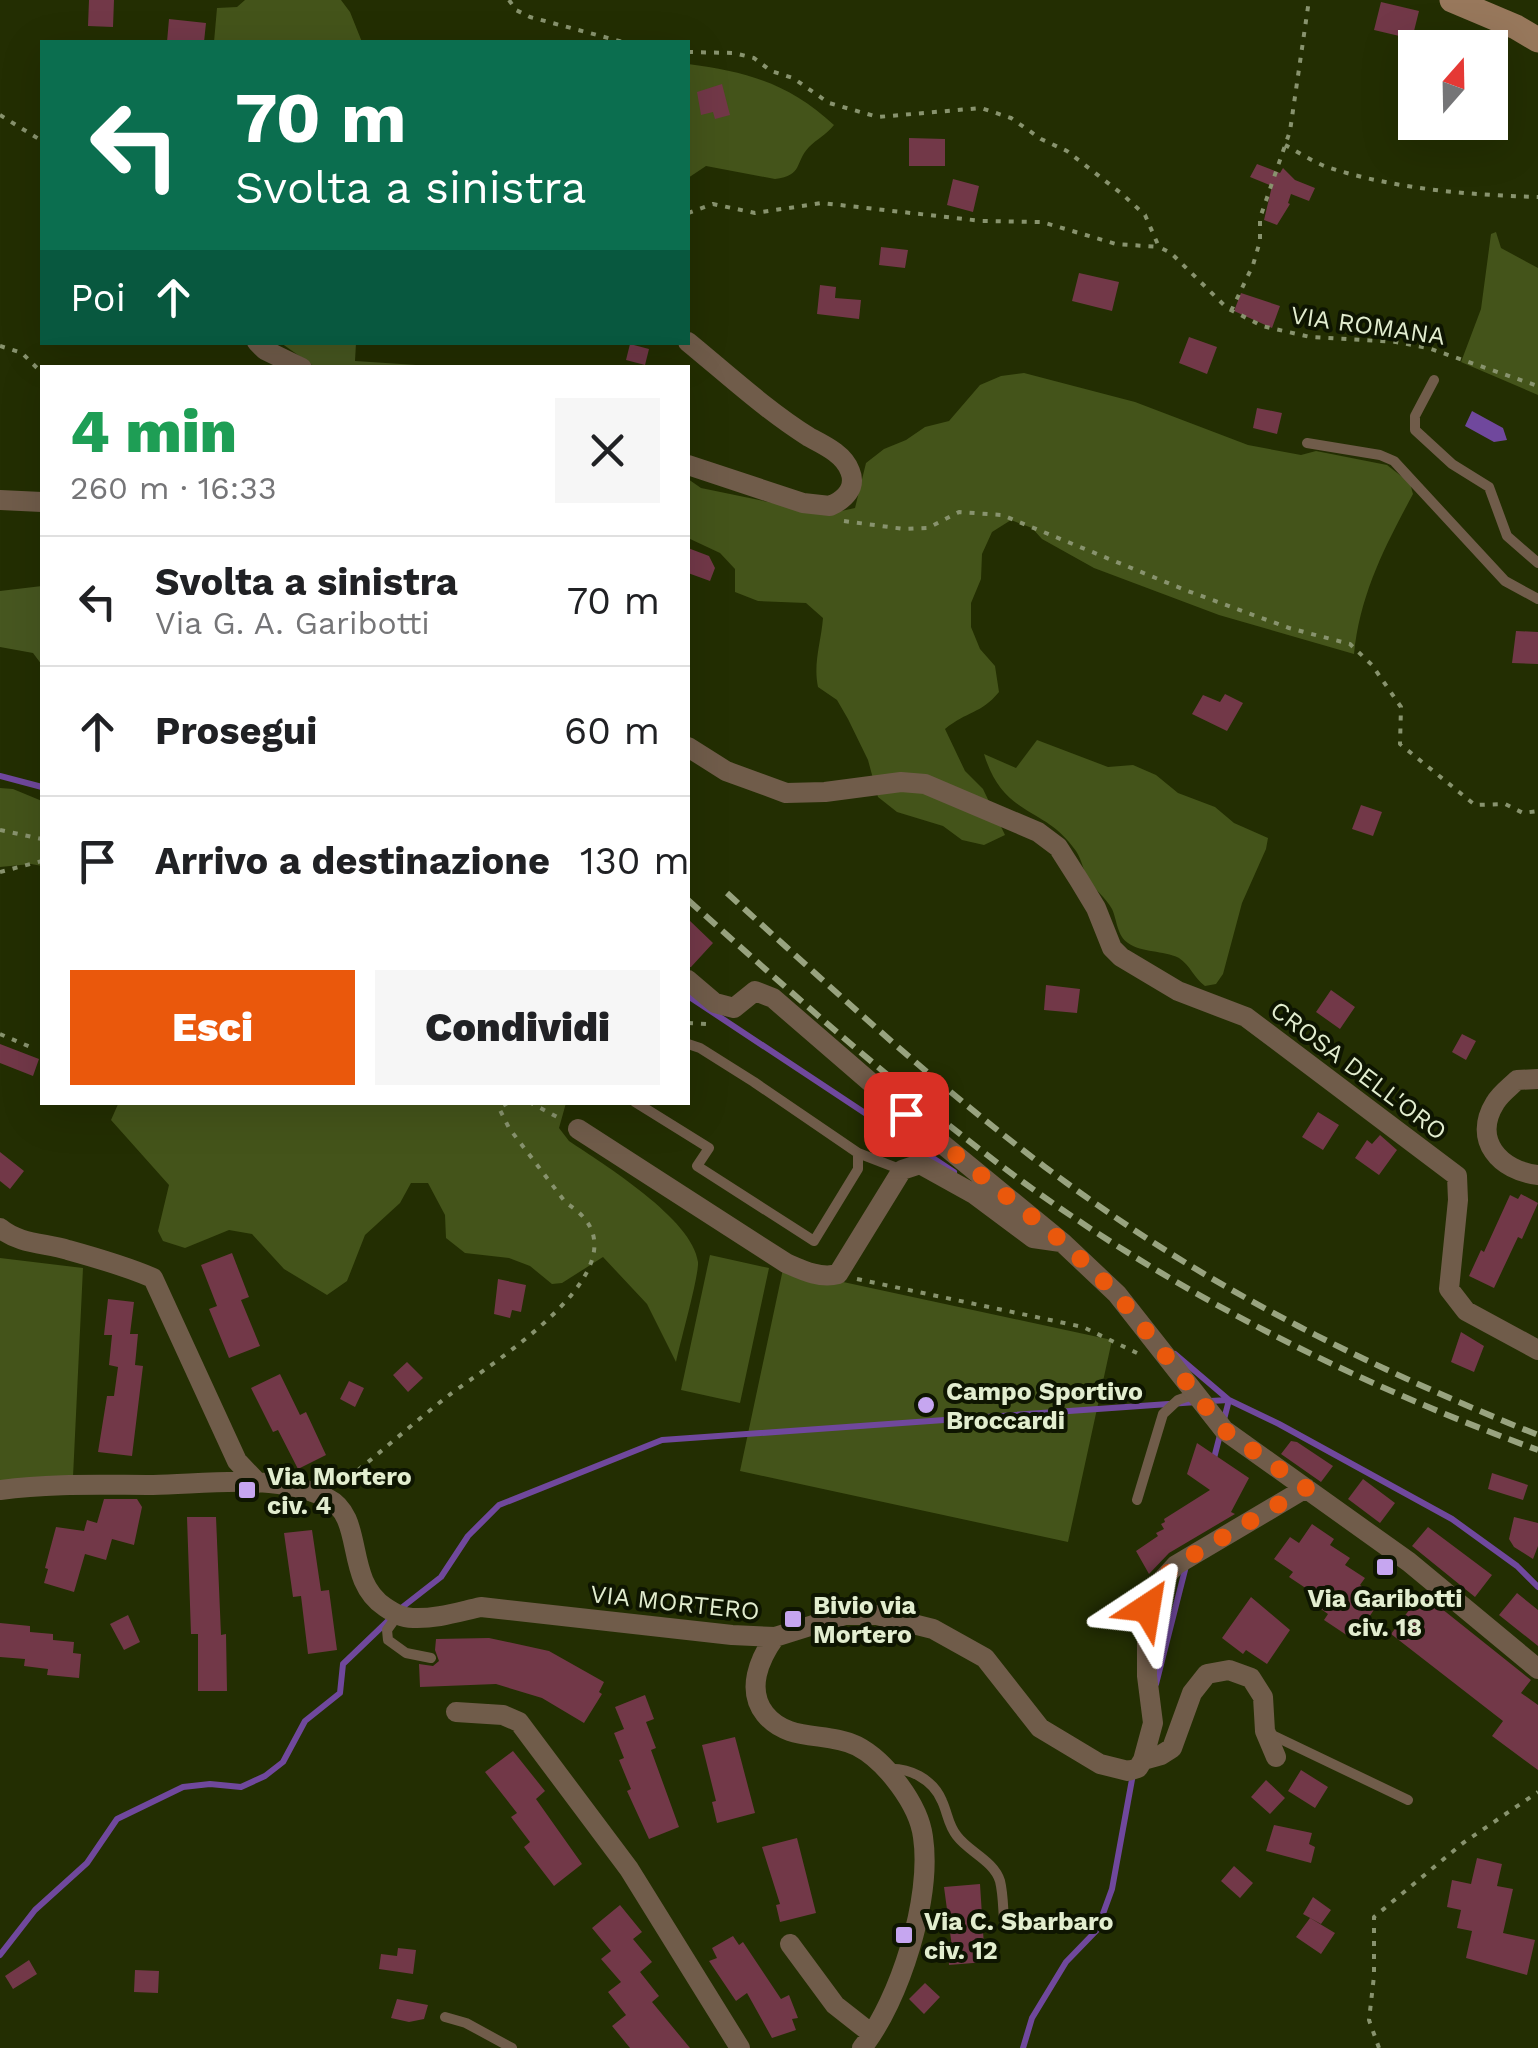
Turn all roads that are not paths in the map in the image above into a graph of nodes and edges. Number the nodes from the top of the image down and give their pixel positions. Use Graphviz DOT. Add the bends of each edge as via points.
graph roads {
  1 [pos="1452,0"];
  2 [pos="1538,40"];
  3 [pos="690,344"];
  4 [pos="259,345"];
  5 [pos="296,365"];
  6 [pos="1434,380"];
  7 [pos="1307,443"];
  8 [pos="690,467"];
  9 [pos="0,500"];
  10 [pos="40,502"];
  11 [pos="1538,563"];
  12 [pos="1538,600"];
  13 [pos="690,747"];
  14 [pos="690,981"];
  15 [pos="690,1045"];
  16 [pos="1538,1079"];
  17 [pos="640,1105"];
  18 [pos="578,1129"];
  19 [pos="858,1153"];
  20 [pos="902,1170"];
  21 [pos="1538,1174"];
  22 [pos="0,1228"];
  23 [pos="1063,1242"];
  24 [pos="1538,1350"];
  25 [pos="1196,1393"];
  26 [pos="258,1483"];
  27 [pos="1306,1488"];
  28 [pos="0,1490"];
  29 [pos="1137,1500"];
  30 [pos="398,1615"];
  31 [pos="775,1638"];
  32 [pos="430,1658"];
  33 [pos="1538,1669"];
  34 [pos="456,1712"];
  35 [pos="1265,1731"];
  36 [pos="1276,1756"];
  37 [pos="1143,1760"];
  38 [pos="885,1770"];
  39 [pos="1408,1800"];
  40 [pos="1004,1920"];
  41 [pos="790,1944"];
  42 [pos="445,2017"];
  43 [pos="867,2041"];
  44 [pos="512,2048"];
  45 [pos="740,2048"];
  1 -- 2 [label="main road"];
  3 -- 8 [label="street" via="840,456 852,482 830,506"];
  4 -- 5 [label="street"];
  6 -- 11 [label="lane" via="1414,430 1490,487 1507,536"];
  7 -- 12 [label="lane" via="1394,461 1505,581"];
  9 -- 10 [label="street"];
  13 -- 24 [label="street, CROSA DELL'ORO" via="726,771 786,792 926,784 1038,832 1080,880 1121,957 1178,991 1246,1017 1457,1176 1449,1289 1466,1311"];
  14 -- 23 [label="street" via="726,1008 755,991 773,998"];
  15 -- 19 [label="lane"];
  16 -- 21 [label="street" via="1517,1080 1495,1102 1487,1125 1490,1149 1509,1167"];
  17 -- 19 [label="lane" via="708,1148 697,1166 814,1242 858,1169"];
  18 -- 20 [label="street" via="786,1262 829,1277 838,1274"];
  19 -- 20 [label="lane"];
  20 -- 23 [label="street" via="920,1164 1032,1238"];
  22 -- 26 [label="street" via="153,1278 237,1461"];
  23 -- 25 [label="street" via="1117,1294"];
  25 -- 27 [label="street" via="1224,1430"];
  25 -- 29 [label="lane" via="1163,1414"];
  26 -- 28 [label="street"];
  26 -- 30 [label="street" via="336,1502 350,1528 363,1585"];
  27 -- 33 [label="street" via="1409,1562"];
  27 -- 37 [label="street" via="1176,1565 1151,1592 1147,1676 1153,1723"];
  30 -- 31 [label="street, VIA MORTERO" via="436,1617 481,1607"];
  30 -- 32 [label="lane" via="388,1640"];
  31 -- 37 [label="street, VIA MORTERO" via="845,1615 877,1615 933,1629 984,1658 1040,1728 1100,1764 1128,1771"];
  31 -- 38 [label="street" via="757,1670 756,1702 768,1719 804,1737 833,1737 859,1747"];
  34 -- 45 [label="street" via="503,1714 519,1722 630,1869"];
  35 -- 36 [label="street"];
  35 -- 37 [label="street" via="1263,1697 1250,1678 1229,1670 1207,1674 1192,1693 1172,1748"];
  35 -- 39 [label="lane"];
  38 -- 40 [label="lane" via="901,1768 926,1779 942,1799 960,1840 1000,1880"];
  38 -- 43 [label="street" via="912,1808 924,1852 907,1962"];
  41 -- 43 [label="street"];
  42 -- 44 [label="lane"];
}
